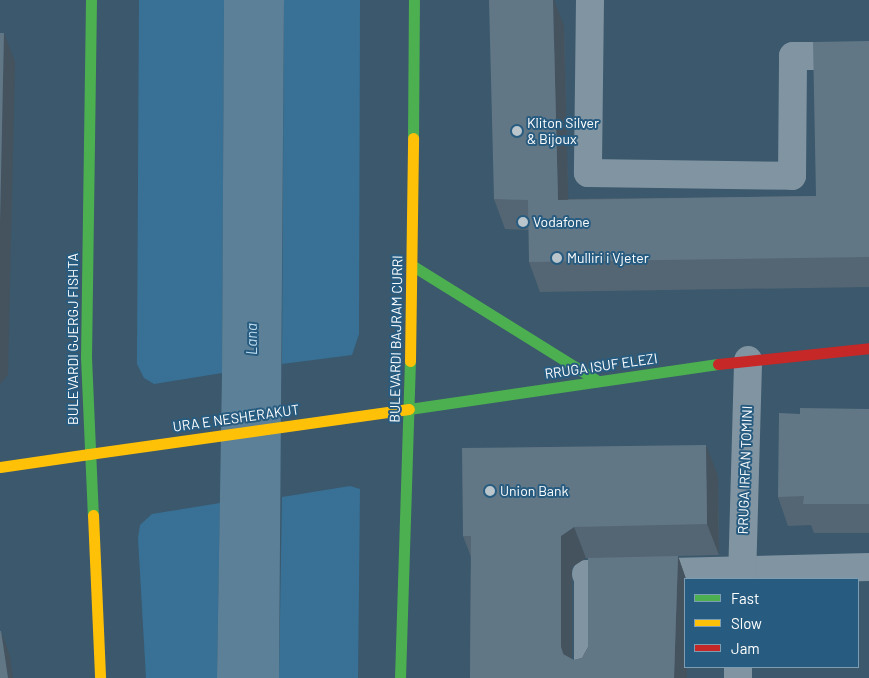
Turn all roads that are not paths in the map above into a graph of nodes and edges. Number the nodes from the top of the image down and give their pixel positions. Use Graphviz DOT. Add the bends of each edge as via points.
graph roads {
  1 [pos="91,0"];
  2 [pos="414,0"];
  3 [pos="590,0"];
  4 [pos="869,56"];
  5 [pos="413,266"];
  6 [pos="869,348"];
  7 [pos="748,360"];
  8 [pos="598,381"];
  9 [pos="409,409"];
  10 [pos="337,419"];
  11 [pos="89,454"];
  12 [pos="0,467"];
  13 [pos="869,567"];
  14 [pos="586,574"];
  15 [pos="742,575"];
  16 [pos="100,678"];
  17 [pos="400,678"];
  18 [pos="586,678"];
  1 -- 11 [label="main road, BULEVARDI GJERGJ FISHTA" via="86,284"];
  2 -- 5 [label="main road, BULEVARDI BAJRAM CURRI"];
  3 -- 4 [label="street" via="588,173 792,176 793,56"];
  5 -- 8 [label="main road"];
  5 -- 9 [label="main road, BULEVARDI BAJRAM CURRI"];
  6 -- 7 [label="main road, RRUGA ISUF ELEZI"];
  7 -- 8 [label="main road, RRUGA ISUF ELEZI"];
  7 -- 15 [label="street, RRUGA IRFAN TOMINI"];
  8 -- 9 [label="main road, RRUGA ISUF ELEZI"];
  9 -- 10 [label="main road, RRUGA ISUF ELEZI"];
  9 -- 17 [label="main road, BULEVARDI BAJRAM CURRI"];
  10 -- 11 [label="main road, URA E NESHERAKUT"];
  11 -- 12 [label="main road, URA E NESHERAKUT"];
  11 -- 16 [label="main road, BULEVARDI GJERGJ FISHTA"];
  13 -- 15 [label="street"];
  14 -- 15 [label="street"];
  14 -- 18 [label="lane"];
}
